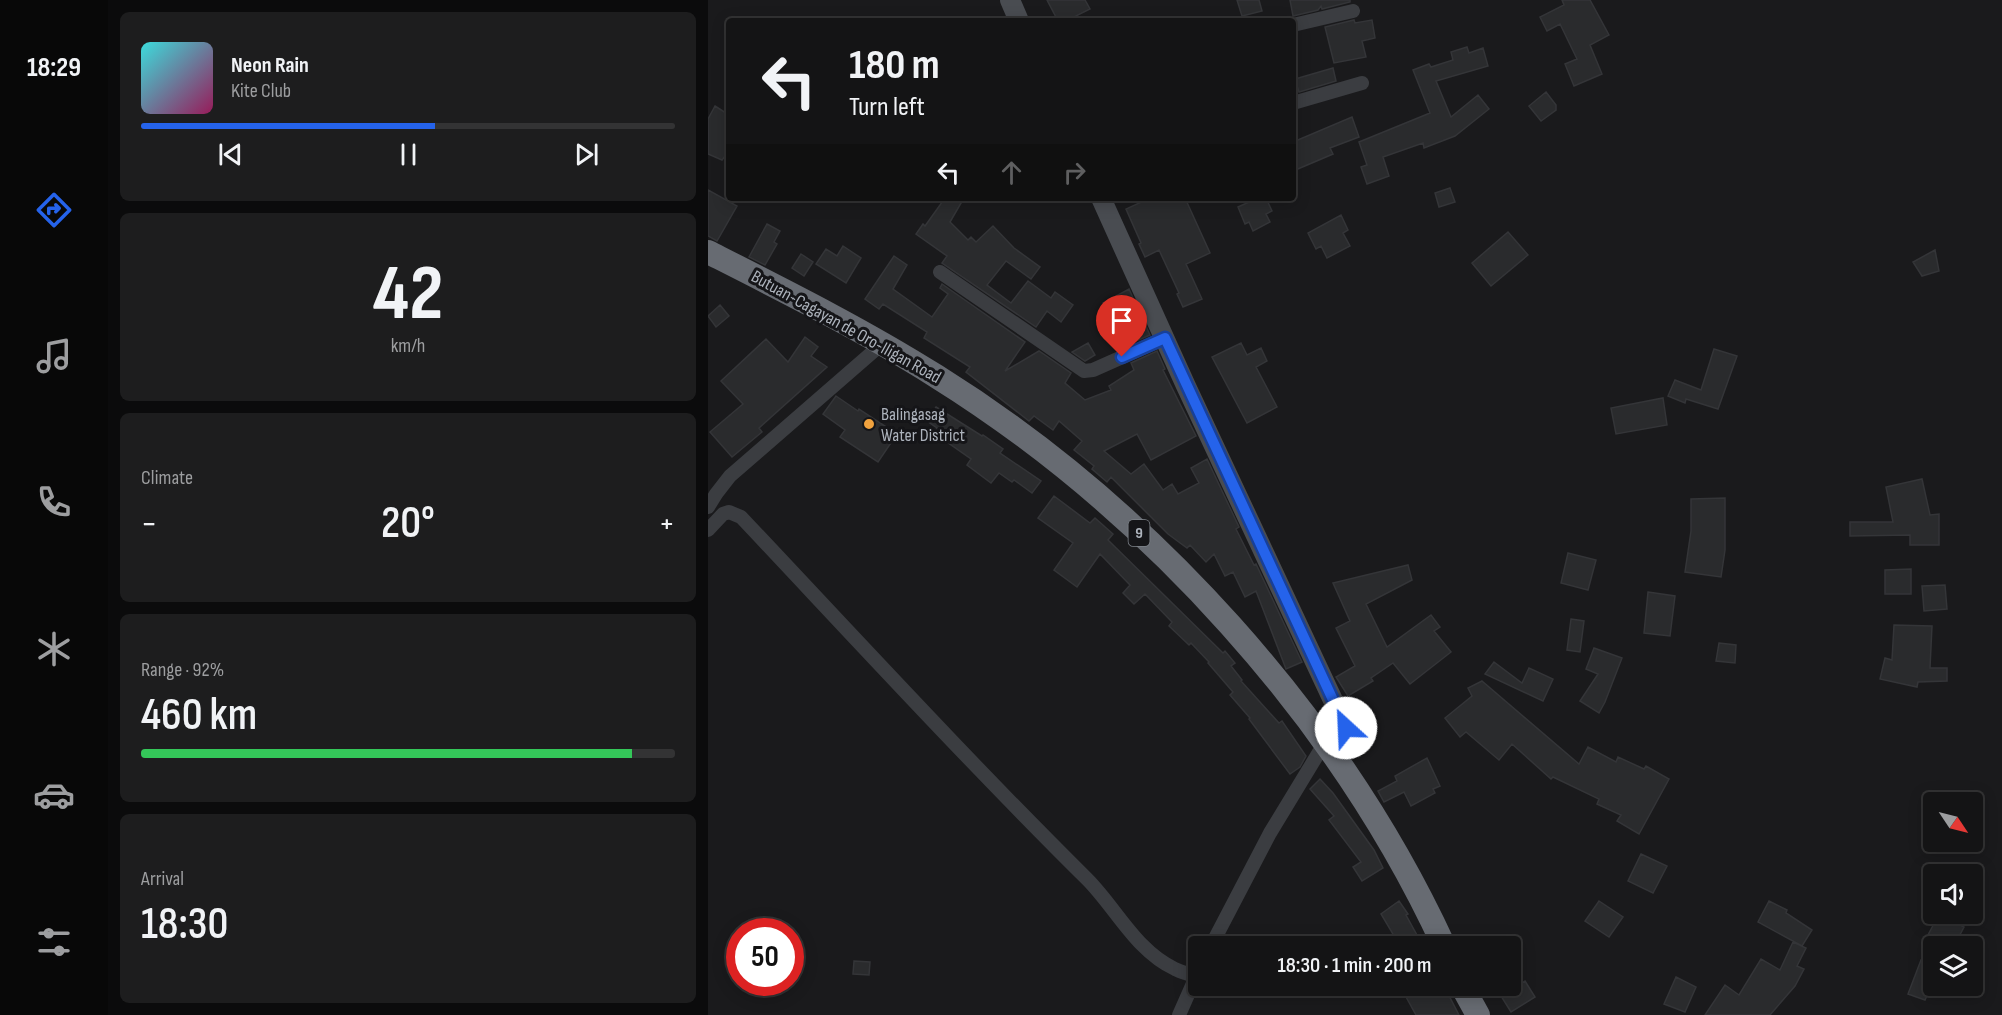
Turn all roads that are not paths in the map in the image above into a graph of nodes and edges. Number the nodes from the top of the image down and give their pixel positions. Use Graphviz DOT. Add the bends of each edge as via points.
graph roads {
  1 [pos="1010,0"];
  2 [pos="1353,11"];
  3 [pos="1018,18"];
  4 [pos="1296,24"];
  5 [pos="1362,83"];
  6 [pos="1296,102"];
  7 [pos="1102,201"];
  8 [pos="708,252"];
  9 [pos="940,272"];
  10 [pos="1165,338"];
  11 [pos="883,343"];
  12 [pos="708,507"];
  13 [pos="708,530"];
  14 [pos="1324,744"];
  15 [pos="1216,936"];
  16 [pos="1439,936"];
  17 [pos="1188,972"];
  18 [pos="1188,994"];
  19 [pos="1468,996"];
  20 [pos="1179,1015"];
  21 [pos="1478,1015"];
  1 -- 3 [label="main road"];
  2 -- 4 [label="street"];
  5 -- 6 [label="street"];
  7 -- 10 [label="main road"];
  8 -- 11 [label="highway, Butuan-Cagayan de Oro-Iligan Road / 9"];
  9 -- 10 [label="street" via="1084,371 1098,369"];
  10 -- 14 [label="main road" via="1346,728"];
  11 -- 12 [label="street" via="730,476"];
  11 -- 14 [label="highway, Butuan-Cagayan de Oro-Iligan Road / 9" via="991,413 1122,516 1231,626"];
  13 -- 17 [label="street" via="723,514 741,517 1088,880 1138,940 1162,962"];
  14 -- 15 [label="street" via="1270,833"];
  14 -- 16 [label="highway, Butuan-Cagayan de Oro-Iligan Road / 9" via="1375,817"];
  18 -- 20 [label="street"];
  19 -- 21 [label="highway"];
}
